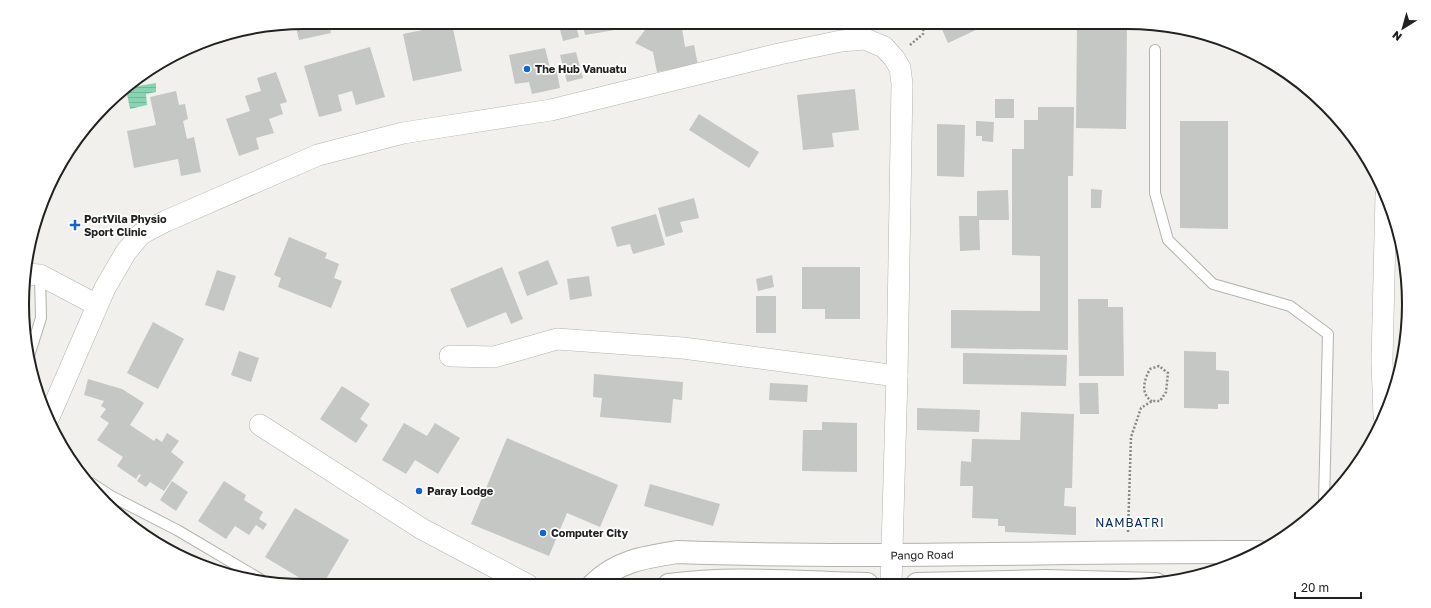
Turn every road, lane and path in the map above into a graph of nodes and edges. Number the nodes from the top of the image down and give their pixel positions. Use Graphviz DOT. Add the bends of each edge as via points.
graph roads {
  1 [pos="923,29"];
  2 [pos="1155,50"];
  3 [pos="894,58"];
  4 [pos="1386,212"];
  5 [pos="33,275"];
  6 [pos="97,304"];
  7 [pos="32,346"];
  8 [pos="450,356"];
  9 [pos="897,376"];
  10 [pos="1152,401"];
  11 [pos="1383,402"];
  12 [pos="51,412"];
  13 [pos="260,425"];
  14 [pos="101,489"];
  15 [pos="1324,495"];
  16 [pos="1127,552"];
  17 [pos="1247,552"];
  18 [pos="892,555"];
  19 [pos="252,574"];
  20 [pos="517,579"];
  21 [pos="601,579"];
  22 [pos="891,579"];
  1 -- 3 [label="path" via="923,34"];
  2 -- 15 [label="lane" via="1155,193 1168,240 1213,284 1290,306 1328,334"];
  3 -- 6 [label="street" via="884,47 865,39 841,41 550,110 403,133 318,155 166,221 142,234 126,252"];
  3 -- 9 [label="street" via="900,68 902,84"];
  4 -- 11 [label="street"];
  5 -- 6 [label="street"];
  5 -- 7 [label="lane" via="41,318"];
  6 -- 12 [label="street"];
  8 -- 9 [label="street" via="494,357 557,339 683,348"];
  9 -- 18 [label="street"];
  10 -- 10 [label="path" via="1160,401 1166,392 1168,372 1159,366 1150,369 1145,378 1144,392"];
  10 -- 16 [label="path" via="1141,408 1131,437"];
  13 -- 20 [label="street" via="422,528"];
  14 -- 19 [label="lane"];
  16 -- 17 [label="street, Pango Road"];
  16 -- 18 [label="street, Pango Road"];
  18 -- 21 [label="street, Pango Road" via="677,552 646,556 617,566"];
  18 -- 22 [label="street"];
}
